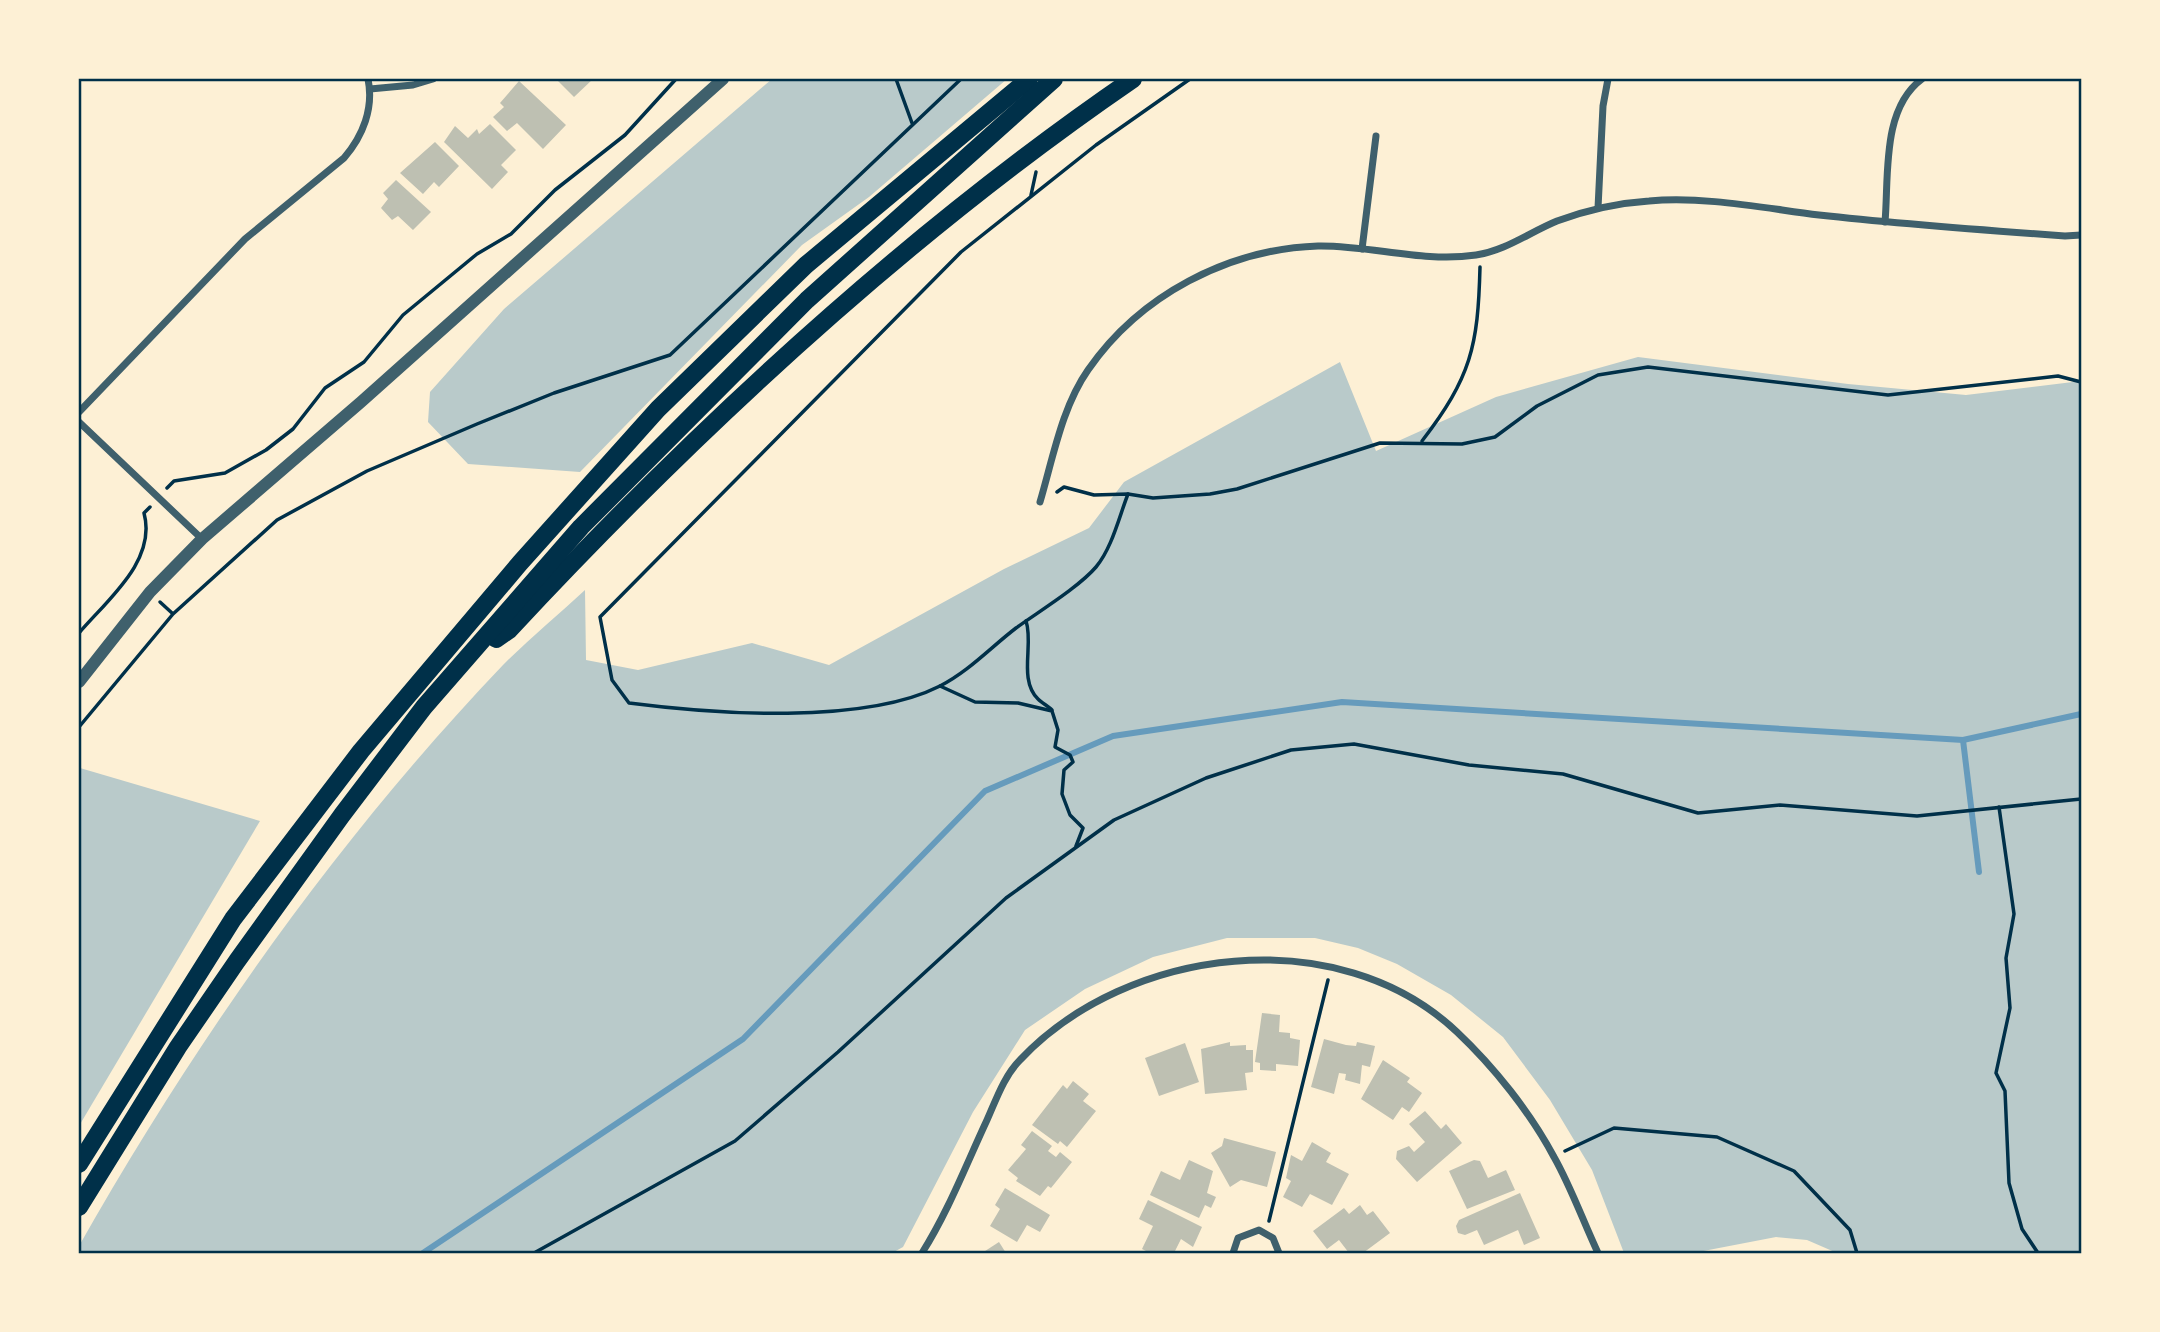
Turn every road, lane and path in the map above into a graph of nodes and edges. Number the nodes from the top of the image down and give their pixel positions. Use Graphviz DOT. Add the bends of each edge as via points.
graph roads {
  1 [pos="368,79"];
  2 [pos="433,79"];
  3 [pos="676,79"];
  4 [pos="723,79"];
  5 [pos="896,79"];
  6 [pos="961,79"];
  7 [pos="1029,79"];
  8 [pos="1054,79"];
  9 [pos="1133,79"];
  10 [pos="1190,79"];
  11 [pos="1608,79"];
  12 [pos="1922,79"];
  13 [pos="370,89"];
  14 [pos="912,123"];
  15 [pos="1376,136"];
  16 [pos="1598,208"];
  17 [pos="1885,222"];
  18 [pos="2081,235"];
  19 [pos="1362,249"];
  20 [pos="1480,255"];
  21 [pos="2081,382"];
  22 [pos="79,412"];
  23 [pos="79,422"];
  24 [pos="1421,442"];
  25 [pos="1128,494"];
  26 [pos="158,497"];
  27 [pos="1040,502"];
  28 [pos="202,539"];
  29 [pos="1026,621"];
  30 [pos="79,633"];
  31 [pos="471,656"];
  32 [pos="79,682"];
  33 [pos="940,686"];
  34 [pos="1052,711"];
  35 [pos="79,727"];
  36 [pos="2081,799"];
  37 [pos="1999,807"];
  38 [pos="1076,848"];
  39 [pos="1331,968"];
  40 [pos="1554,1156"];
  41 [pos="79,1164"];
  42 [pos="79,1207"];
  43 [pos="1266,1233"];
  44 [pos="534,1253"];
  45 [pos="922,1253"];
  46 [pos="1233,1253"];
  47 [pos="1279,1253"];
  48 [pos="1598,1253"];
  49 [pos="1857,1253"];
  50 [pos="2038,1253"];
  1 -- 13 [label="street"];
  2 -- 13 [label="street"];
  3 -- 26 [label="path" via="625,135 555,190 510,234 403,315 364,362 325,388 293,429 225,473 174,481"];
  4 -- 28 [label="street"];
  5 -- 14 [label="path"];
  6 -- 14 [label="path"];
  7 -- 41 [label="highway" via="806,265 658,409 520,563 361,751 233,919"];
  8 -- 31 [label="highway" via="807,300 581,527"];
  9 -- 31 [label="highway" via="890,262 691,445 509,630"];
  10 -- 33 [label="path" via="1096,145 961,252 600,617 612,680 629,703 721,710 850,711 899,702"];
  11 -- 16 [label="street" via="1602,106"];
  12 -- 17 [label="street" via="1900,104 1892,131"];
  13 -- 22 [label="street" via="363,128 344,158 245,239"];
  14 -- 35 [label="path" via="670,355 477,424 367,471 277,520 173,614"];
  15 -- 19 [label="street"];
  16 -- 17 [label="street" via="1651,200 1704,202"];
  16 -- 20 [label="street"];
  17 -- 18 [label="street"];
  19 -- 20 [label="street" via="1446,258"];
  19 -- 27 [label="street" via="1320,246 1279,250 1221,265 1167,293 1123,329 1087,371 1064,419"];
  20 -- 24 [label="path" via="1472,351 1454,397"];
  21 -- 24 [label="path" via="2058,376 1888,395 1648,368 1598,375 1537,406 1495,437 1462,444"];
  23 -- 26 [label="street"];
  24 -- 25 [label="path" via="1380,443 1224,491 1153,498"];
  25 -- 27 [label="path" via="1094,495 1064,488"];
  25 -- 29 [label="path" via="1096,567"];
  26 -- 28 [label="street"];
  26 -- 30 [label="path" via="144,513 148,538 130,574"];
  28 -- 32 [label="street" via="150,592"];
  29 -- 33 [label="path" via="977,663"];
  29 -- 34 [label="path" via="1031,686 1037,699"];
  31 -- 42 [label="highway" via="387,754 291,884 178,1047"];
  33 -- 34 [label="path" via="975,702 1017,703"];
  34 -- 38 [label="path" via="1058,730 1055,747 1073,762 1064,770 1062,794 1070,815 1083,828"];
  36 -- 37 [label="path"];
  37 -- 38 [label="path" via="1917,816 1780,805 1698,813 1563,774 1469,765 1354,744 1291,750 1206,778 1114,820"];
  37 -- 50 [label="path" via="2014,914 2006,958 2010,1007 1996,1073 2005,1091 2009,1183 2022,1228"];
  38 -- 44 [label="path" via="1006,898 735,1141"];
  39 -- 40 [label="street" via="1370,979 1413,999 1456,1031 1503,1082"];
  39 -- 43 [label="path"];
  39 -- 45 [label="street" via="1273,959 1173,970 1075,1014 1019,1061 1001,1089 939,1227"];
  40 -- 48 [label="street"];
  40 -- 49 [label="path" via="1615,1128 1717,1137 1794,1171 1850,1230"];
  43 -- 46 [label="street" via="1243,1233"];
  43 -- 47 [label="street"];
}
